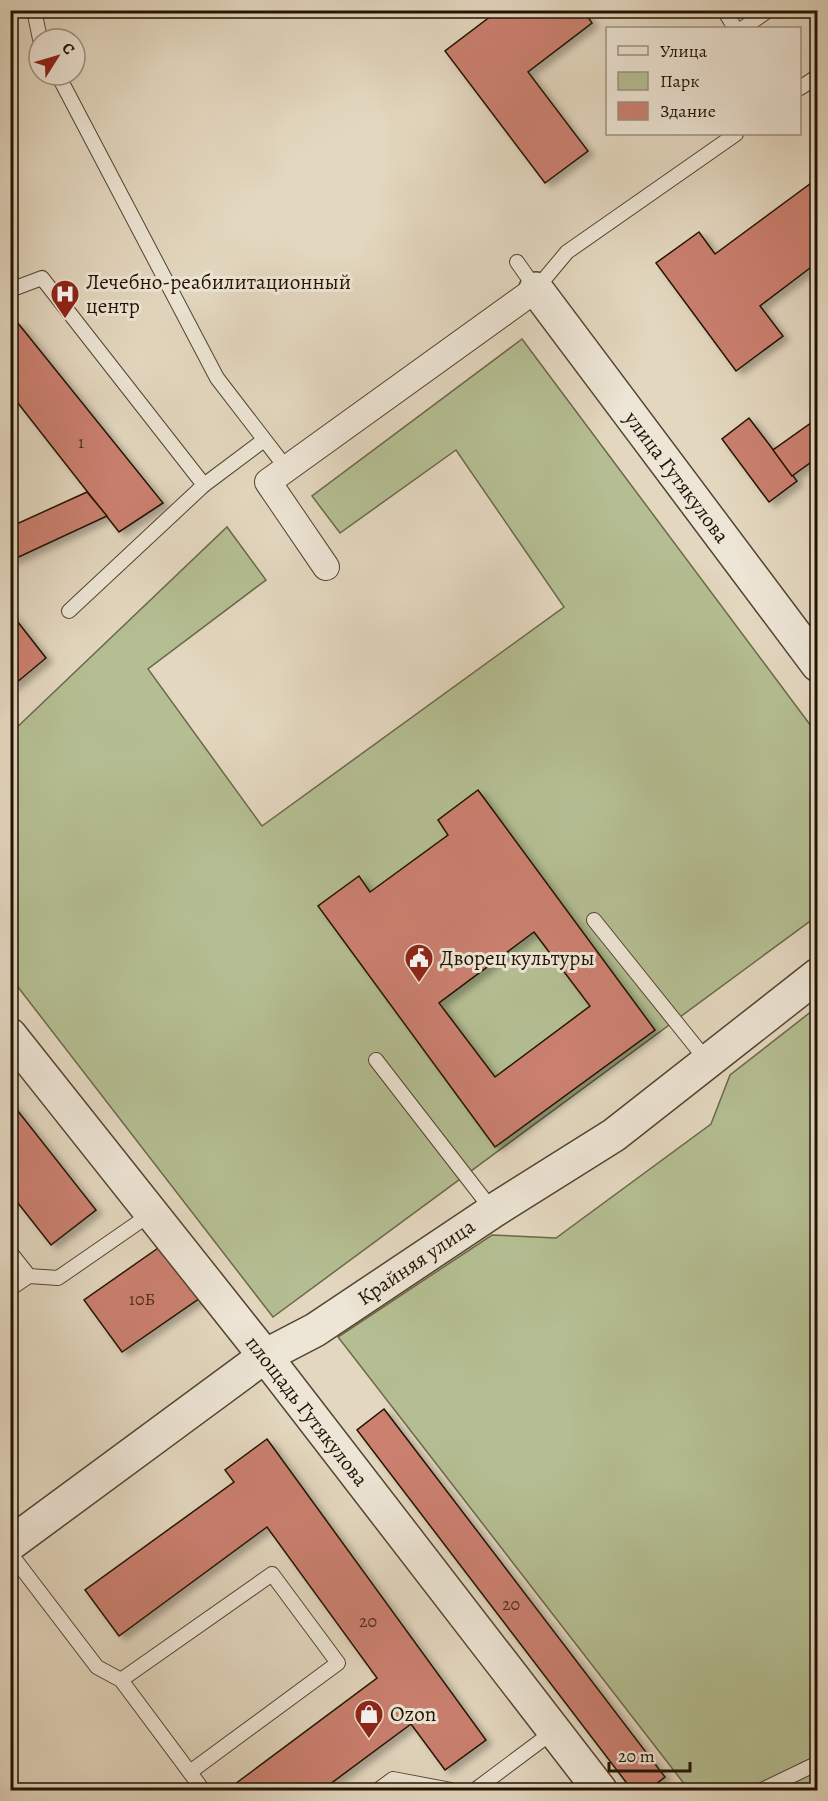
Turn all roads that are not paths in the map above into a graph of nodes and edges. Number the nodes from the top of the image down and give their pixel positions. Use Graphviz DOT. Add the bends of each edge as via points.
graph roads {
  1 [pos="34,10"];
  2 [pos="724,10"];
  3 [pos="769,10"];
  4 [pos="37,27"];
  5 [pos="734,27"];
  6 [pos="744,27"];
  7 [pos="818,76"];
  8 [pos="64,87"];
  9 [pos="801,87"];
  10 [pos="735,135"];
  11 [pos="517,262"];
  12 [pos="536,289"];
  13 [pos="10,290"];
  14 [pos="264,440"];
  15 [pos="286,469"];
  16 [pos="204,485"];
  17 [pos="326,567"];
  18 [pos="69,611"];
  19 [pos="818,665"];
  20 [pos="594,920"];
  21 [pos="818,975"];
  22 [pos="10,1035"];
  23 [pos="376,1060"];
  24 [pos="708,1062"];
  25 [pos="493,1211"];
  26 [pos="152,1213"];
  27 [pos="10,1252"];
  28 [pos="29,1276"];
  29 [pos="10,1289"];
  30 [pos="265,1356"];
  31 [pos="10,1544"];
  32 [pos="10,1553"];
  33 [pos="121,1680"];
  34 [pos="554,1731"];
  35 [pos="818,1763"];
  36 [pos="189,1772"];
  37 [pos="203,1791"];
  38 [pos="378,1791"];
  39 [pos="451,1791"];
  40 [pos="475,1791"];
  41 [pos="600,1791"];
  42 [pos="762,1791"];
  1 -- 4 [label="lane"];
  2 -- 5 [label="lane"];
  3 -- 6 [label="lane"];
  7 -- 9 [label="lane"];
  8 -- 14 [label="lane" via="217,378"];
  10 -- 12 [label="lane" via="567,252"];
  11 -- 12 [label="lane"];
  12 -- 15 [label="street"];
  12 -- 19 [label="street, улица Гутякулова"];
  13 -- 16 [label="lane" via="42,278"];
  14 -- 15 [label="lane"];
  14 -- 16 [label="lane"];
  15 -- 17 [label="street" via="268,482"];
  16 -- 18 [label="lane"];
  20 -- 24 [label="lane"];
  21 -- 24 [label="street, Крайняя улица"];
  22 -- 26 [label="street, площадь Гутякулова"];
  23 -- 25 [label="lane"];
  24 -- 25 [label="street, Крайняя улица" via="614,1135"];
  25 -- 30 [label="street, Крайняя улица" via="315,1330"];
  26 -- 28 [label="lane" via="58,1278"];
  26 -- 30 [label="street, площадь Гутякулова"];
  27 -- 28 [label="lane"];
  28 -- 29 [label="lane"];
  30 -- 31 [label="street, Крайняя улица"];
  30 -- 34 [label="street, площадь Гутякулова"];
  32 -- 33 [label="lane" via="97,1667"];
  33 -- 36 [label="lane"];
  33 -- 36 [label="lane" via="272,1574 338,1663"];
  34 -- 40 [label="lane"];
  34 -- 41 [label="street, площадь Гутякулова"];
  35 -- 42 [label="lane"];
  36 -- 37 [label="lane"];
  38 -- 39 [label="lane" via="393,1779"];
}
